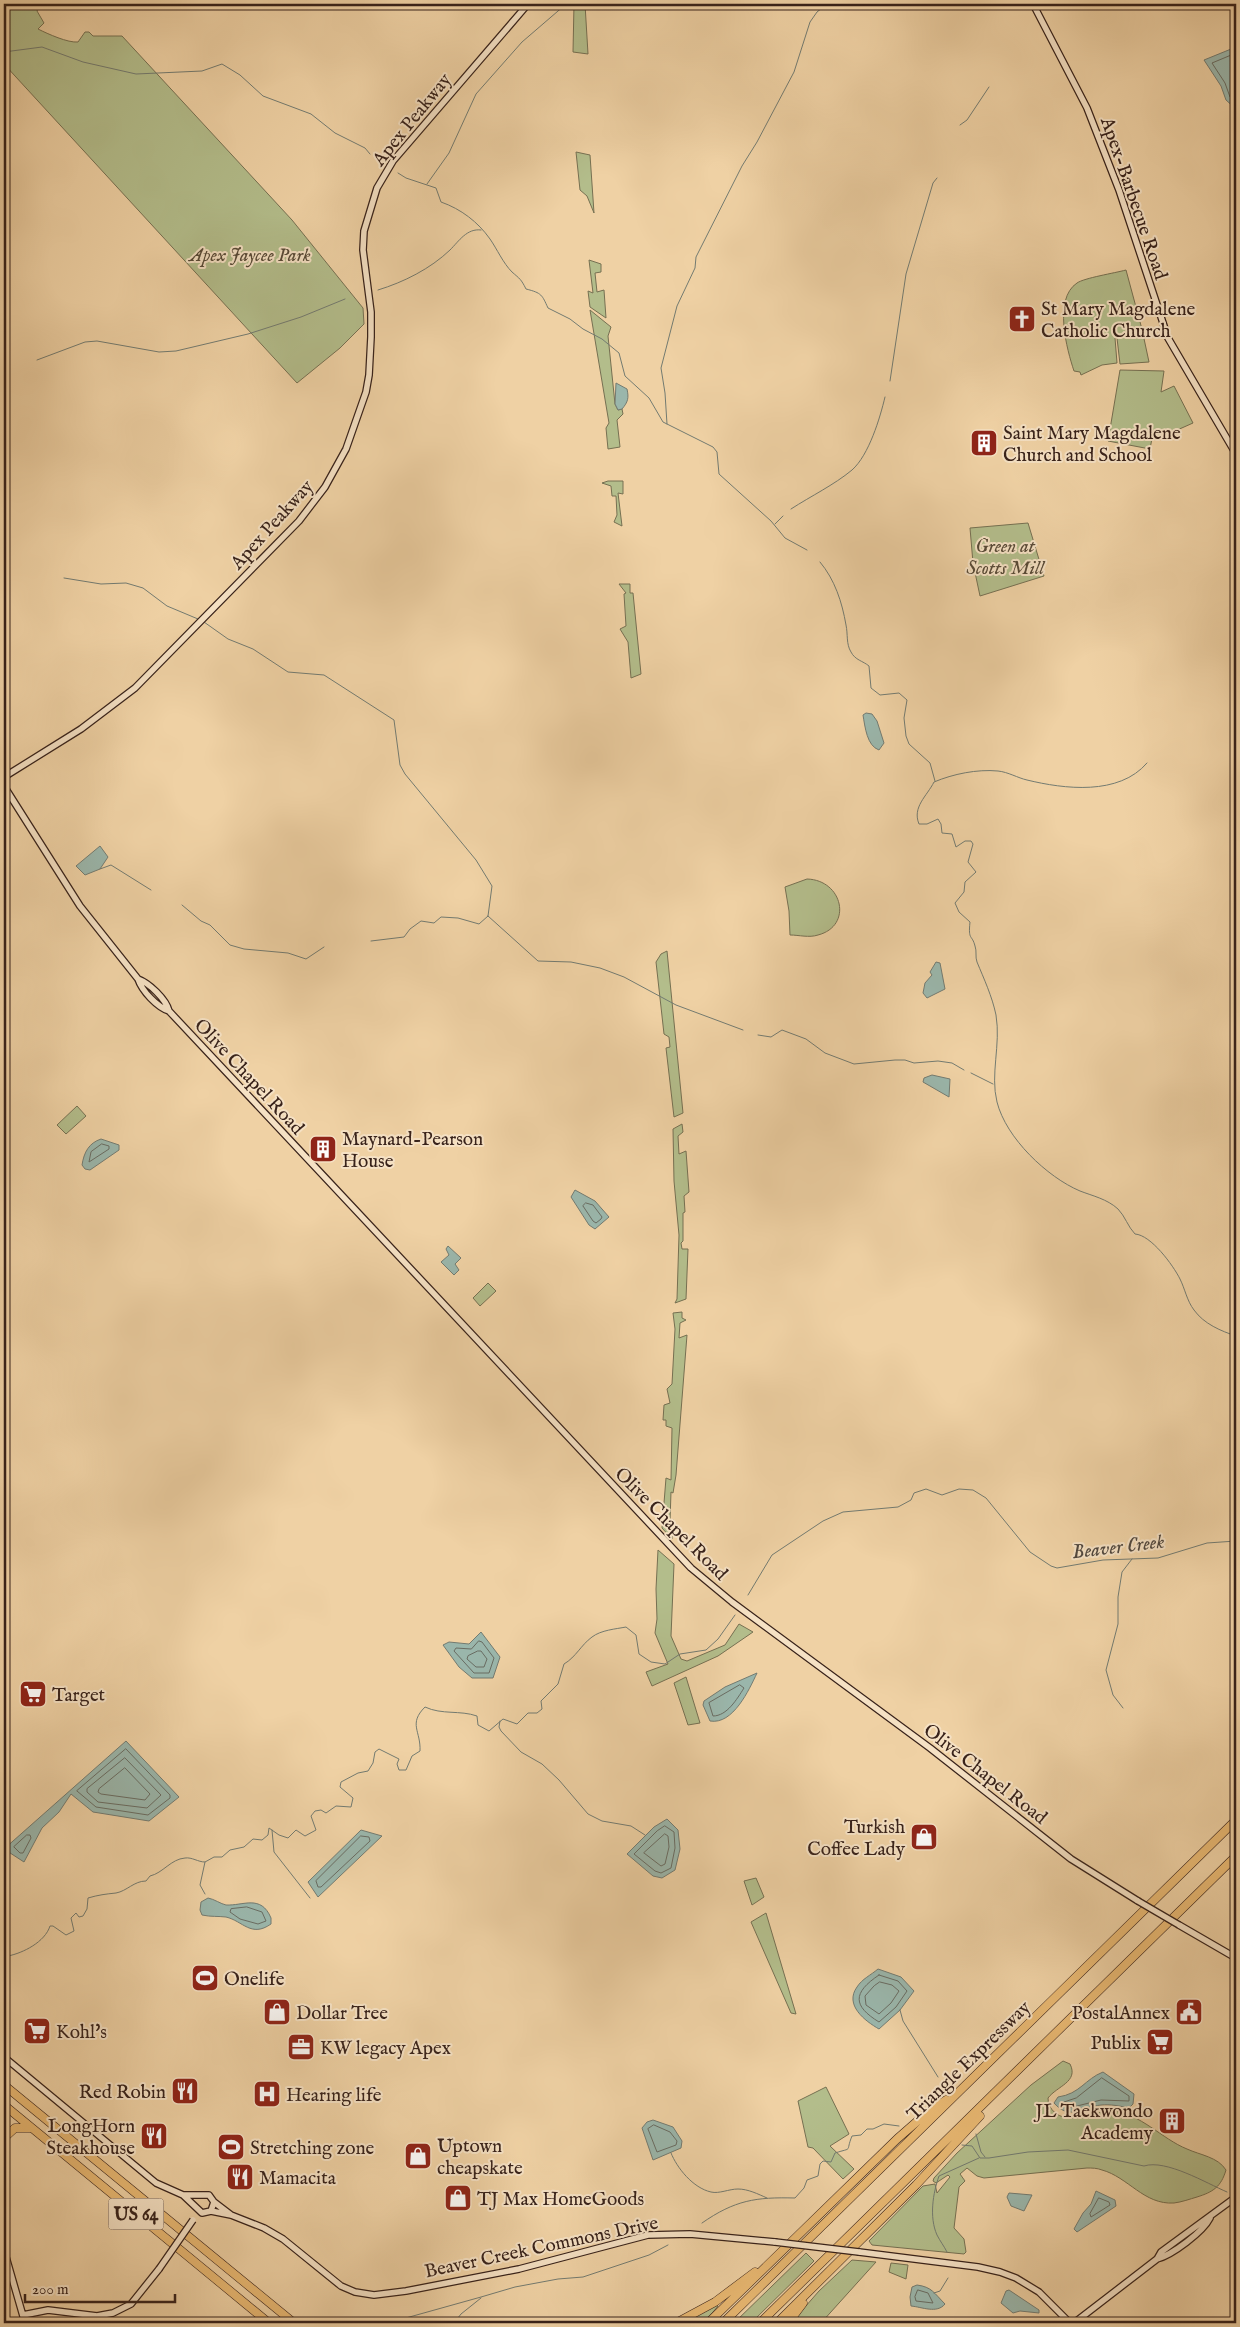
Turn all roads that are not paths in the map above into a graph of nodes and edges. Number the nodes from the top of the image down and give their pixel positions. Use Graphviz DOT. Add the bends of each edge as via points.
graph roads {
  1 [pos="528,4"];
  2 [pos="1033,4"];
  3 [pos="1236,454"];
  4 [pos="4,777"];
  5 [pos="4,786"];
  6 [pos="1236,1820"];
  7 [pos="1236,1856"];
  8 [pos="1236,1958"];
  9 [pos="4,2057"];
  10 [pos="4,2085"];
  11 [pos="960,2091"];
  12 [pos="992,2098"];
  13 [pos="4,2105"];
  14 [pos="4,2112"];
  15 [pos="4,2127"];
  16 [pos="33,2130"];
  17 [pos="4,2138"];
  18 [pos="183,2195"];
  19 [pos="198,2196"];
  20 [pos="1236,2198"];
  21 [pos="214,2202"];
  22 [pos="196,2207"];
  23 [pos="208,2212"];
  24 [pos="231,2215"];
  25 [pos="193,2220"];
  26 [pos="4,2250"];
  27 [pos="772,2259"];
  28 [pos="820,2282"];
  29 [pos="23,2315"];
  30 [pos="26,2323"];
  31 [pos="269,2323"];
  32 [pos="294,2323"];
  33 [pos="676,2323"];
  34 [pos="708,2323"];
  35 [pos="723,2323"];
  36 [pos="760,2323"];
  37 [pos="777,2323"];
  38 [pos="788,2323"];
  39 [pos="1070,2323"];
  40 [pos="1074,2323"];
  1 -- 4 [label="main road, Apex Peakway" via="393,162 377,188 366,219 363,250 371,312 369,375 354,431 325,488 294,526 135,688 81,729"];
  2 -- 3 [label="main road, Apex-Barbecue Road" via="1088,108 1168,338"];
  5 -- 8 [label="main road, Olive Chapel Road, bridge" via="84,912 140,986 169,1011 699,1575 988,1792 1071,1859"];
  6 -- 11 [label="highway, Triangle Expressway"];
  7 -- 12 [label="highway"];
  9 -- 18 [label="main road" via="150,2178"];
  10 -- 32 [label="highway, US 64"];
  11 -- 27 [label="highway" via="904,2132"];
  11 -- 35 [label="highway, Triangle Expressway"];
  12 -- 28 [label="highway" via="985,2110 916,2185"];
  12 -- 36 [label="highway"];
  13 -- 16 [label="highway, US 64"];
  14 -- 15 [label="highway"];
  16 -- 17 [label="highway" via="17,2127"];
  16 -- 31 [label="highway, US 64"];
  18 -- 19 [label="main road"];
  18 -- 22 [label="main road"];
  19 -- 21 [label="main road, Beaver Creek Commons Drive" via="209,2196"];
  19 -- 22 [label="main road"];
  20 -- 40 [label="main road" via="1210,2218 1202,2220"];
  21 -- 23 [label="main road"];
  21 -- 24 [label="main road, Beaver Creek Commons Drive"];
  22 -- 23 [label="main road, Beaver Creek Commons Drive"];
  22 -- 25 [label="main road"];
  23 -- 24 [label="main road, Beaver Creek Commons Drive"];
  23 -- 25 [label="main road"];
  24 -- 39 [label="main road, Beaver Creek Commons Drive, bridge" via="283,2239 347,2289 374,2295 519,2269 648,2235 690,2234 978,2266 1016,2278 1039,2292"];
  25 -- 29 [label="main road, bridge" via="131,2304 97,2316 48,2310"];
  26 -- 29 [label="main road"];
  27 -- 33 [label="highway" via="714,2302"];
  27 -- 34 [label="highway"];
  28 -- 37 [label="highway"];
  28 -- 38 [label="highway"];
  29 -- 30 [label="main road"];
}
